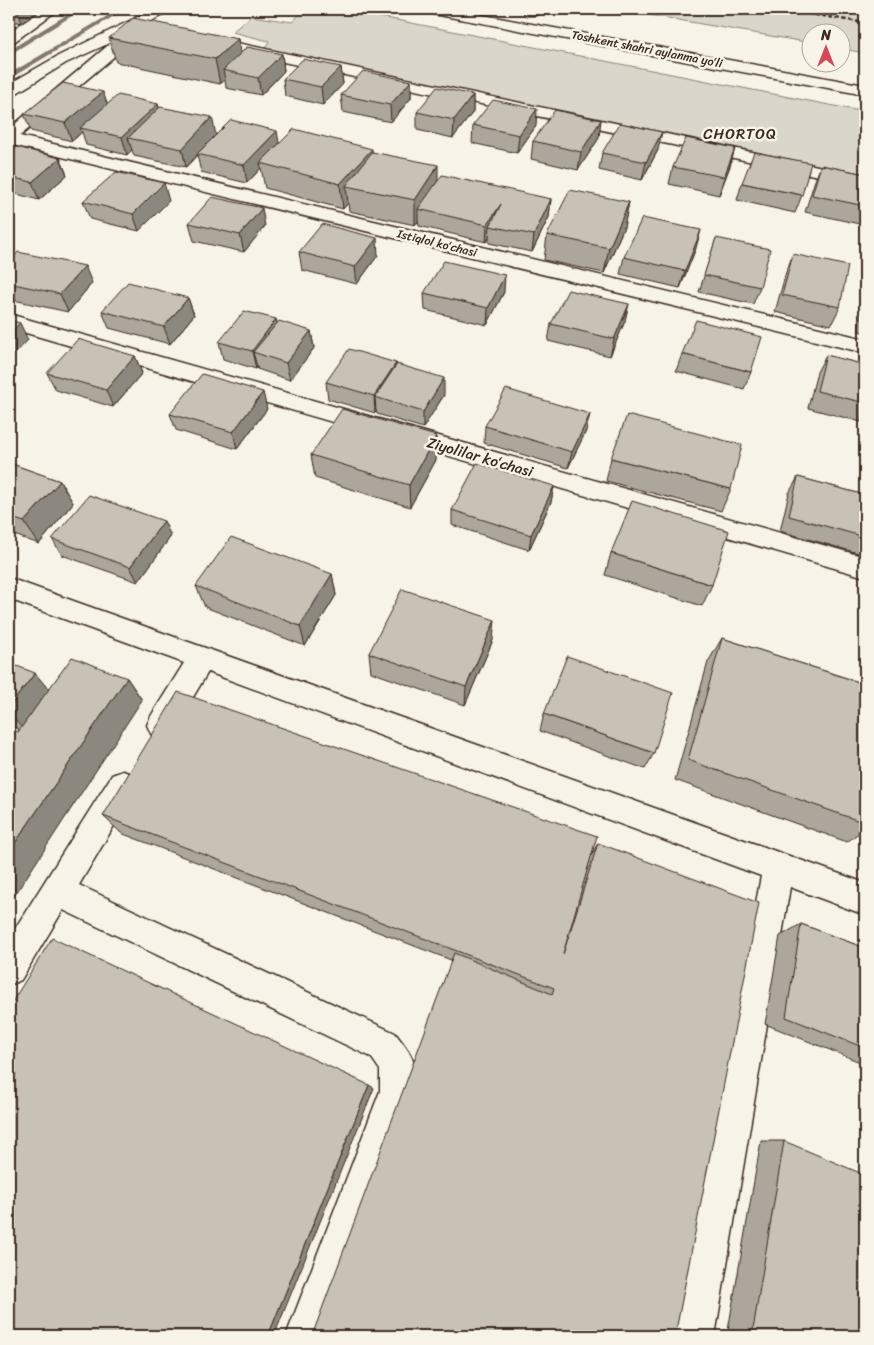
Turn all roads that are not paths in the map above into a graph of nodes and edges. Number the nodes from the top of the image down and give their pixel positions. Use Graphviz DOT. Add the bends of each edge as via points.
graph roads {
  1 [pos="52,9"];
  2 [pos="164,9"];
  3 [pos="428,9"];
  4 [pos="512,9"];
  5 [pos="532,10"];
  6 [pos="550,16"];
  7 [pos="133,26"];
  8 [pos="153,30"];
  9 [pos="192,38"];
  10 [pos="9,39"];
  11 [pos="865,90"];
  12 [pos="9,91"];
  13 [pos="9,138"];
  14 [pos="865,181"];
  15 [pos="9,321"];
  16 [pos="865,346"];
  17 [pos="865,567"];
  18 [pos="9,588"];
  19 [pos="202,658"];
  20 [pos="778,867"];
  21 [pos="57,890"];
  22 [pos="865,899"];
  23 [pos="9,968"];
  24 [pos="306,1336"];
  25 [pos="695,1336"];
  1 -- 10 [label="main road"];
  2 -- 7 [label="main road"];
  3 -- 11 [label="main road, Toshkent shahri aylanma yoʻli"];
  4 -- 5 [label="main road"];
  5 -- 6 [label="main road"];
  7 -- 8 [label="main road"];
  7 -- 12 [label="main road" via="61,60"];
  7 -- 13 [label="main road" via="112,51"];
  9 -- 14 [label="main road"];
  13 -- 16 [label="main road, Istiqlol koʻchasi"];
  15 -- 17 [label="main road, Ziyolilar koʻchasi"];
  18 -- 19 [label="main road"];
  19 -- 20 [label="main road"];
  19 -- 21 [label="main road"];
  20 -- 22 [label="main road"];
  20 -- 25 [label="main road"];
  21 -- 23 [label="main road"];
  21 -- 24 [label="main road" via="383,1045 398,1065 398,1091"];
}
